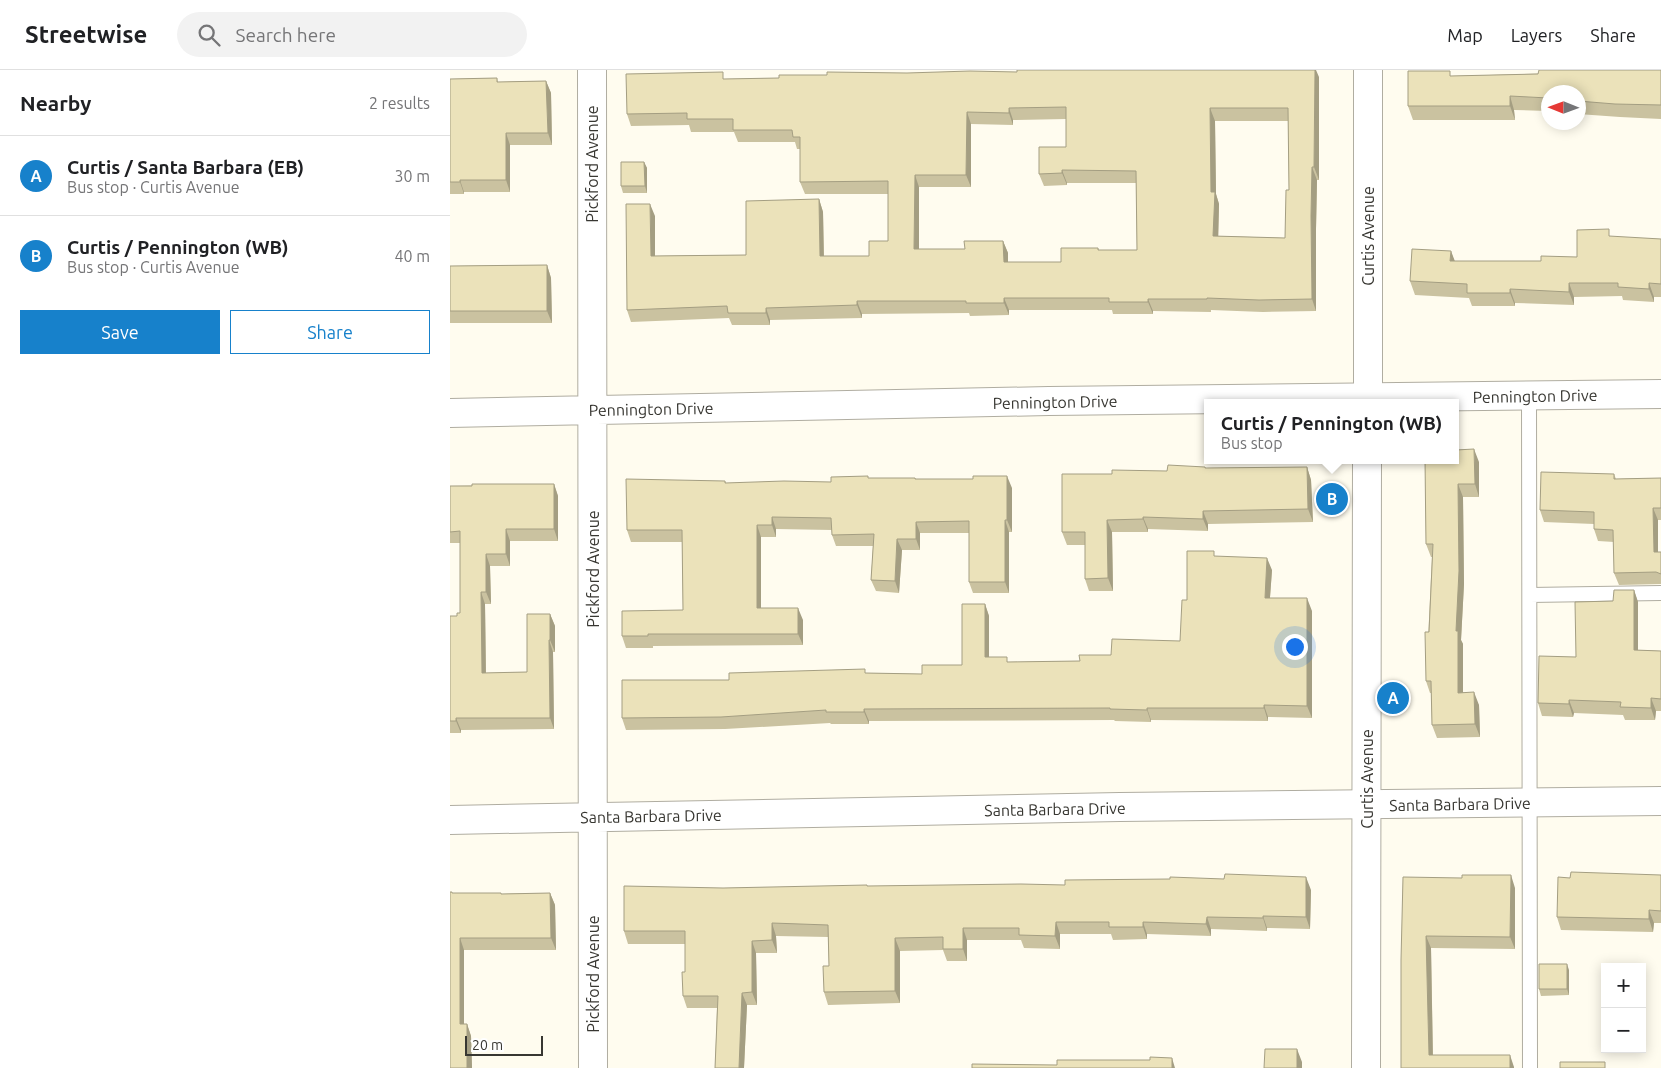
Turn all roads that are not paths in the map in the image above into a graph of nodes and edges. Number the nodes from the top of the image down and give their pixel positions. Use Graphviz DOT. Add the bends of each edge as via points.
graph roads {
  1 [pos="592,70"];
  2 [pos="1368,70"];
  3 [pos="1661,394"];
  4 [pos="1529,396"];
  5 [pos="1368,399"];
  6 [pos="1432,399"];
  7 [pos="1204,401"];
  8 [pos="592,410"];
  9 [pos="450,413"];
  10 [pos="1367,464"];
  11 [pos="1661,593"];
  12 [pos="1530,595"];
  13 [pos="1661,801"];
  14 [pos="1530,803"];
  15 [pos="1366,805"];
  16 [pos="594,818"];
  17 [pos="450,820"];
  18 [pos="594,1068"];
  19 [pos="1366,1068"];
  20 [pos="1530,1068"];
  1 -- 8 [label="street, Pickford Avenue"];
  2 -- 5 [label="street, Curtis Avenue"];
  3 -- 4 [label="street, Pennington Drive"];
  4 -- 6 [label="street, Pennington Drive"];
  4 -- 12 [label="lane"];
  7 -- 8 [label="street, Pennington Drive"];
  8 -- 9 [label="street, Pennington Drive"];
  8 -- 16 [label="street, Pickford Avenue"];
  10 -- 15 [label="street, Curtis Avenue"];
  11 -- 12 [label="lane"];
  12 -- 14 [label="lane"];
  13 -- 14 [label="street, Santa Barbara Drive"];
  14 -- 15 [label="street, Santa Barbara Drive"];
  14 -- 20 [label="lane"];
  15 -- 16 [label="street, Santa Barbara Drive"];
  15 -- 19 [label="street, Curtis Avenue"];
  16 -- 17 [label="street, Santa Barbara Drive"];
  16 -- 18 [label="street, Pickford Avenue"];
}
